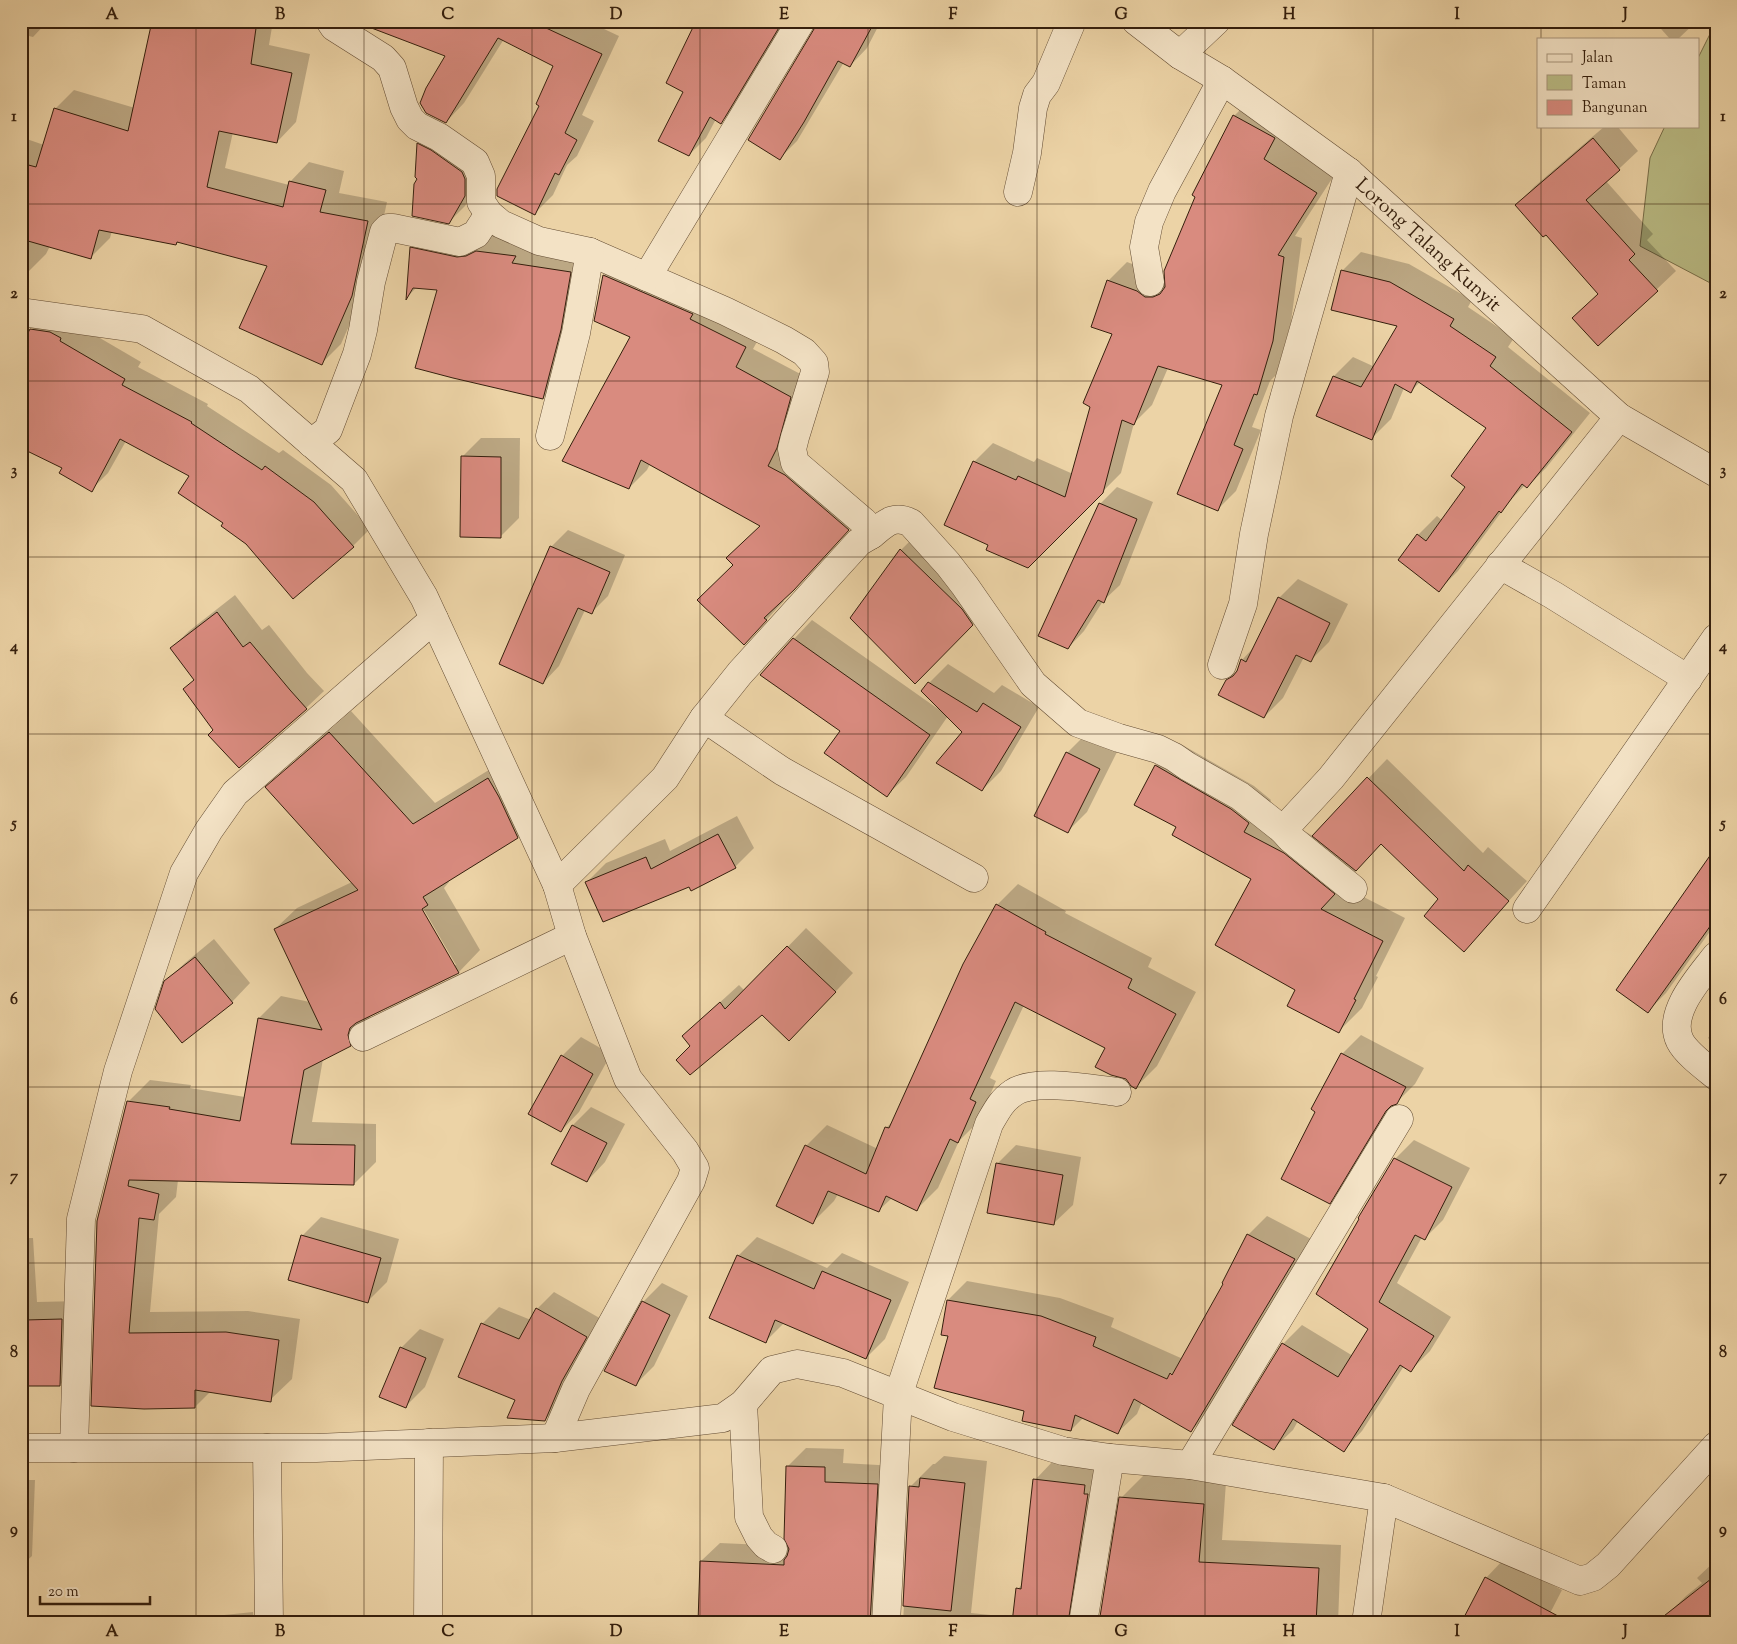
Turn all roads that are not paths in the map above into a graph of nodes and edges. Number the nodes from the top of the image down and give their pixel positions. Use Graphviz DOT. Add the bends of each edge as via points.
graph roads {
  1 [pos="330,21"];
  2 [pos="801,21"];
  3 [pos="1072,21"];
  4 [pos="1136,21"];
  5 [pos="1216,21"];
  6 [pos="1180,55"];
  7 [pos="1222,80"];
  8 [pos="1349,172"];
  9 [pos="1018,192"];
  10 [pos="490,214"];
  11 [pos="590,252"];
  12 [pos="647,277"];
  13 [pos="1150,282"];
  14 [pos="21,312"];
  15 [pos="1619,416"];
  16 [pos="550,436"];
  17 [pos="311,443"];
  18 [pos="1716,473"];
  19 [pos="871,535"];
  20 [pos="1500,565"];
  21 [pos="434,619"];
  22 [pos="1716,638"];
  23 [pos="1222,665"];
  24 [pos="1688,679"];
  25 [pos="704,718"];
  26 [pos="1283,830"];
  27 [pos="974,878"];
  28 [pos="557,885"];
  29 [pos="1353,889"];
  30 [pos="1527,909"];
  31 [pos="572,936"];
  32 [pos="1716,956"];
  33 [pos="363,1037"];
  34 [pos="1716,1076"];
  35 [pos="1116,1092"];
  36 [pos="1399,1119"];
  37 [pos="898,1396"];
  38 [pos="743,1404"];
  39 [pos="555,1438"];
  40 [pos="429,1443"];
  41 [pos="1716,1446"];
  42 [pos="21,1448"];
  43 [pos="74,1448"];
  44 [pos="267,1448"];
  45 [pos="1110,1458"];
  46 [pos="1190,1465"];
  47 [pos="1384,1498"];
  48 [pos="773,1549"];
  49 [pos="269,1623"];
  50 [pos="428,1623"];
  51 [pos="886,1623"];
  52 [pos="1083,1623"];
  53 [pos="1366,1623"];
  1 -- 10 [label="street" via="334,28 383,58 392,68 404,107 417,126 475,162 482,176 480,202"];
  2 -- 12 [label="street"];
  3 -- 9 [label="street" via="1046,83 1037,95"];
  4 -- 6 [label="street, Lorong Talang Kunyit"];
  5 -- 6 [label="street"];
  6 -- 7 [label="street, Lorong Talang Kunyit"];
  7 -- 8 [label="street, Lorong Talang Kunyit"];
  7 -- 13 [label="street" via="1162,191 1149,222 1144,247"];
  8 -- 15 [label="street, Lorong Talang Kunyit"];
  8 -- 23 [label="street" via="1279,416 1254,534 1244,604"];
  10 -- 11 [label="street" via="502,224 539,241"];
  10 -- 17 [label="street" via="476,234 460,242 392,228 384,232 356,354 328,430"];
  11 -- 12 [label="street"];
  11 -- 16 [label="street" via="576,333"];
  12 -- 19 [label="street" via="784,340 804,352 814,363 815,372 792,449 795,463 864,522"];
  14 -- 17 [label="street" via="142,329 249,388"];
  15 -- 18 [label="street, Lorong Talang Kunyit"];
  15 -- 20 [label="street"];
  17 -- 21 [label="street" via="354,480 424,596"];
  19 -- 25 [label="street" via="859,542 740,673"];
  19 -- 26 [label="street" via="895,519 911,523 965,586 1033,684 1078,723 1174,757 1240,796"];
  20 -- 24 [label="street"];
  20 -- 26 [label="street" via="1331,778"];
  21 -- 28 [label="street"];
  21 -- 43 [label="street" via="235,793 208,830 184,873 118,1071 81,1219"];
  22 -- 24 [label="street"];
  24 -- 30 [label="street"];
  25 -- 27 [label="street" via="782,771"];
  25 -- 28 [label="street" via="665,778"];
  26 -- 29 [label="street"];
  28 -- 31 [label="street"];
  31 -- 33 [label="street"];
  31 -- 39 [label="street" via="628,1079 695,1168 691,1182 576,1389"];
  32 -- 34 [label="street" via="1685,998 1677,1018 1680,1043"];
  35 -- 37 [label="street" via="1034,1086 1014,1092 1000,1105 989,1124"];
  36 -- 46 [label="street"];
  37 -- 38 [label="street" via="843,1373 797,1364 772,1370"];
  37 -- 45 [label="street" via="1017,1438 1063,1451"];
  37 -- 51 [label="street"];
  38 -- 39 [label="street" via="723,1418"];
  38 -- 48 [label="street" via="749,1517 759,1537"];
  39 -- 40 [label="street"];
  40 -- 44 [label="street"];
  40 -- 50 [label="street"];
  41 -- 47 [label="street" via="1608,1565 1594,1577 1580,1581"];
  42 -- 43 [label="street"];
  43 -- 44 [label="street"];
  44 -- 49 [label="street"];
  45 -- 46 [label="street"];
  45 -- 52 [label="street"];
  46 -- 47 [label="street"];
  47 -- 53 [label="street"];
}
